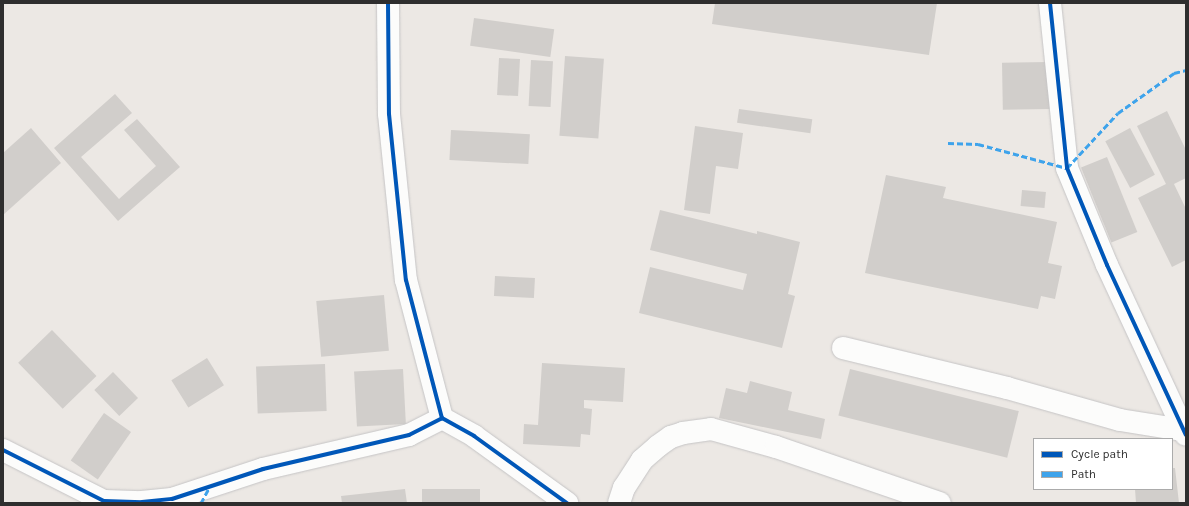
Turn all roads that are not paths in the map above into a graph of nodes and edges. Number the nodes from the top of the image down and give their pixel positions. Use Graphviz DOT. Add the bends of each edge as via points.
graph roads {
  1 [pos="388,3"];
  2 [pos="1050,3"];
  3 [pos="843,348"];
  4 [pos="442,418"];
  5 [pos="1185,433"];
  6 [pos="3,450"];
  7 [pos="567,503"];
  8 [pos="619,503"];
  9 [pos="940,503"];
  1 -- 4 [label="street" via="388,114 406,280"];
  2 -- 5 [label="street" via="1067,168 1107,266"];
  3 -- 5 [label="street" via="1007,388 1120,420"];
  4 -- 6 [label="street" via="409,435 263,469 172,499 142,502 104,501"];
  4 -- 7 [label="street" via="474,436"];
  8 -- 9 [label="street" via="624,488 642,460 658,446 683,433 711,429 776,447"];
}
